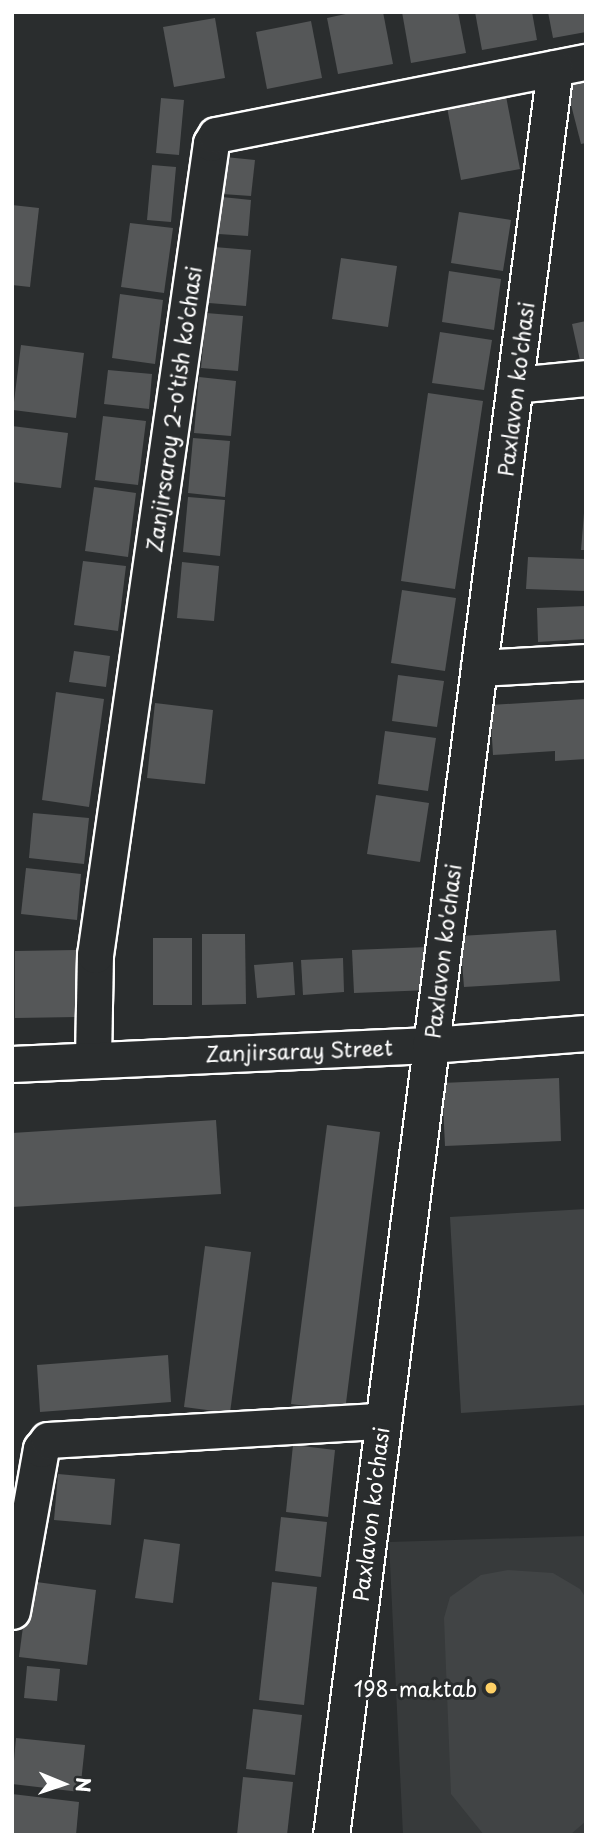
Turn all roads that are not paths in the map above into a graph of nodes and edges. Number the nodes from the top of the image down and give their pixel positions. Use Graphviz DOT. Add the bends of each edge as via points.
graph roads {
  1 [pos="571,65"];
  2 [pos="586,378"];
  3 [pos="515,385"];
  4 [pos="586,662"];
  5 [pos="479,668"];
  6 [pos="586,1033"];
  7 [pos="430,1045"];
  8 [pos="93,1058"];
  9 [pos="12,1064"];
  10 [pos="382,1421"];
  11 [pos="12,1611"];
  12 [pos="331,1835"];
  1 -- 3 [label="street, Paxlavon ko'chasi"];
  1 -- 8 [label="street, Zanjirsaroy 2-o'tish ko'chasi" via="216,135 211,143 95,955"];
  2 -- 3 [label="street"];
  3 -- 5 [label="street, Paxlavon ko'chasi"];
  4 -- 5 [label="street"];
  5 -- 7 [label="street, Paxlavon ko'chasi"];
  6 -- 7 [label="street, Zanjirsaray Street"];
  7 -- 8 [label="street, Zanjirsaray Street"];
  7 -- 10 [label="street, Paxlavon ko'chasi"];
  8 -- 9 [label="street, Zanjirsaray Street"];
  10 -- 11 [label="street" via="48,1440 41,1449"];
  10 -- 12 [label="street, Paxlavon ko'chasi"];
}
